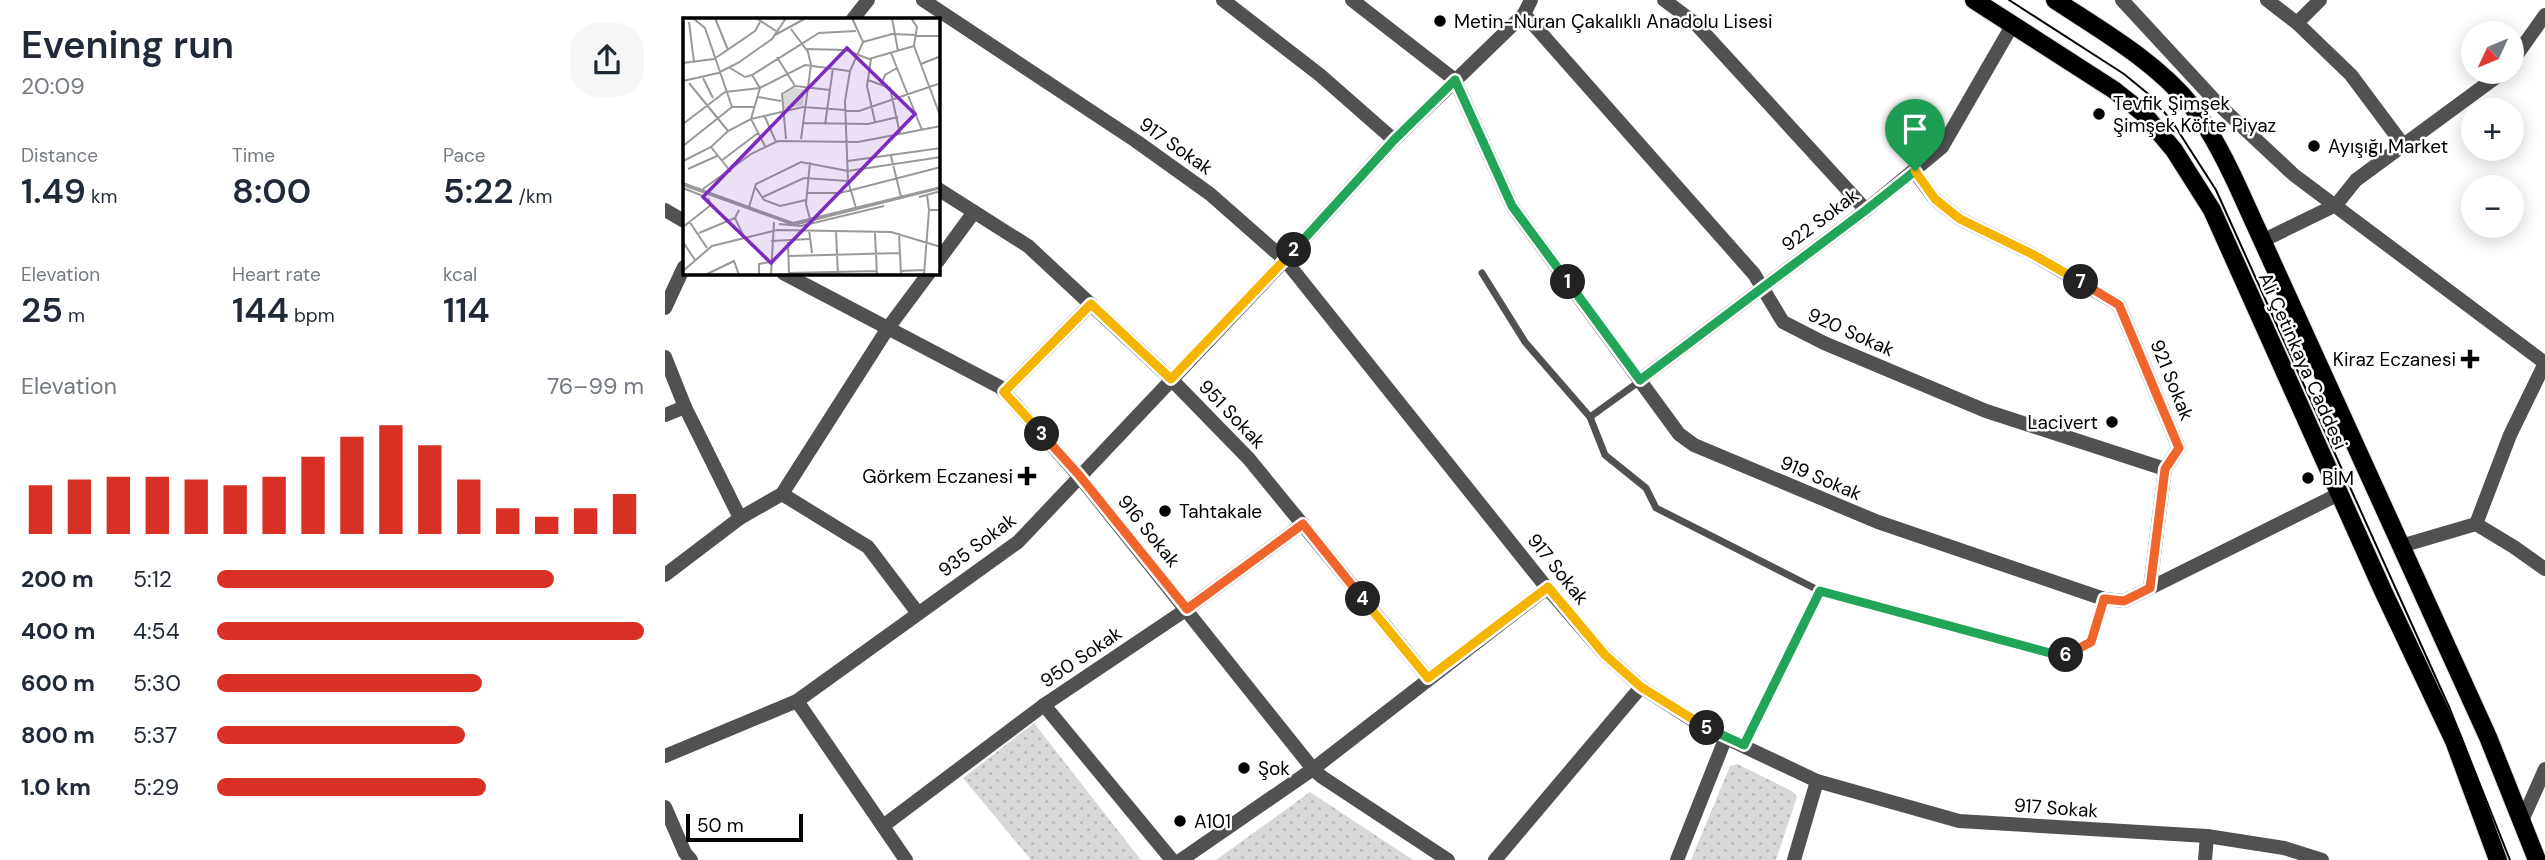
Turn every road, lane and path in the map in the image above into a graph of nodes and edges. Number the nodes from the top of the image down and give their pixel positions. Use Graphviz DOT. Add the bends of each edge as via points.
graph roads {
  1 [pos="868,0"];
  2 [pos="923,0"];
  3 [pos="1223,0"];
  4 [pos="1352,0"];
  5 [pos="1531,0"];
  6 [pos="1664,0"];
  7 [pos="1974,0"];
  8 [pos="2055,0"];
  9 [pos="2122,0"];
  10 [pos="2267,0"];
  11 [pos="2321,0"];
  12 [pos="1524,14"];
  13 [pos="2545,16"];
  14 [pos="854,18"];
  15 [pos="2297,23"];
  16 [pos="2013,24"];
  17 [pos="2524,45"];
  18 [pos="1455,80"];
  19 [pos="2487,84"];
  20 [pos="1394,140"];
  21 [pos="2404,146"];
  22 [pos="1915,171"];
  23 [pos="940,190"];
  24 [pos="2336,205"];
  25 [pos="1866,210"];
  26 [pos="665,211"];
  27 [pos="974,212"];
  28 [pos="683,220"];
  29 [pos="2262,241"];
  30 [pos="940,258"];
  31 [pos="1285,260"];
  32 [pos="683,269"];
  33 [pos="1482,273"];
  34 [pos="787,275"];
  35 [pos="928,275"];
  36 [pos="1763,286"];
  37 [pos="1091,304"];
  38 [pos="665,308"];
  39 [pos="888,328"];
  40 [pos="665,357"];
  41 [pos="2545,363"];
  42 [pos="1171,379"];
  43 [pos="1640,380"];
  44 [pos="1004,392"];
  45 [pos="685,407"];
  46 [pos="665,415"];
  47 [pos="1590,417"];
  48 [pos="2165,469"];
  49 [pos="1079,475"];
  50 [pos="782,494"];
  51 [pos="2339,494"];
  52 [pos="740,518"];
  53 [pos="1303,524"];
  54 [pos="2476,524"];
  55 [pos="2401,547"];
  56 [pos="2545,569"];
  57 [pos="665,575"];
  58 [pos="1548,587"];
  59 [pos="2150,588"];
  60 [pos="1820,591"];
  61 [pos="2104,599"];
  62 [pos="1187,609"];
  63 [pos="918,612"];
  64 [pos="1428,678"];
  65 [pos="1641,687"];
  66 [pos="797,701"];
  67 [pos="1044,705"];
  68 [pos="1726,737"];
  69 [pos="1744,745"];
  70 [pos="665,756"];
  71 [pos="1313,769"];
  72 [pos="2545,769"];
  73 [pos="1817,781"];
  74 [pos="665,807"];
  75 [pos="2521,823"];
  76 [pos="883,826"];
  77 [pos="2207,836"];
  78 [pos="691,860"];
  79 [pos="906,860"];
  80 [pos="1172,860"];
  81 [pos="1181,860"];
  82 [pos="1448,860"];
  83 [pos="1495,860"];
  84 [pos="1677,860"];
  85 [pos="1794,860"];
  86 [pos="2205,860"];
  87 [pos="2322,860"];
  88 [pos="2498,860"];
  89 [pos="2537,860"];
  1 -- 14 [label="street"];
  2 -- 31 [label="street, 917 Sokak" via="1210,194"];
  3 -- 20 [label="street"];
  4 -- 18 [label="street"];
  5 -- 12 [label="street, 935 Sokak"];
  6 -- 25 [label="street" via="1695,23"];
  7 -- 16 [label="main road, Ali Çetinkaya Caddesi"];
  8 -- 29 [label="main road" via="2163,76 2190,104 2226,160"];
  9 -- 24 [label="street" via="2219,105 2294,175"];
  10 -- 15 [label="street"];
  11 -- 15 [label="street"];
  12 -- 18 [label="street, 935 Sokak"];
  12 -- 36 [label="street, 920 Sokak"];
  13 -- 17 [label="street"];
  15 -- 21 [label="street" via="2351,75"];
  16 -- 22 [label="street, 922 Sokak" via="1942,147"];
  16 -- 51 [label="main road, Ali Çetinkaya Caddesi" via="2115,90 2143,113 2175,150 2212,210"];
  18 -- 20 [label="street, 935 Sokak"];
  18 -- 43 [label="street, 919 Sokak" via="1512,206"];
  19 -- 21 [label="street"];
  20 -- 31 [label="street, 935 Sokak"];
  21 -- 24 [label="street" via="2356,180"];
  22 -- 25 [label="street, 922 Sokak"];
  22 -- 48 [label="street, 921 Sokak" via="1935,199 1960,219 2119,305 2179,448"];
  23 -- 27 [label="street, 951 Sokak"];
  24 -- 29 [label="street"];
  24 -- 41 [label="street"];
  25 -- 36 [label="street, 922 Sokak"];
  26 -- 28 [label="street"];
  27 -- 30 [label="street"];
  27 -- 37 [label="street, 951 Sokak" via="1028,246"];
  29 -- 55 [label="main road"];
  31 -- 42 [label="street, 935 Sokak"];
  31 -- 58 [label="street, 917 Sokak"];
  32 -- 38 [label="street"];
  33 -- 47 [label="lane" via="1525,342"];
  34 -- 39 [label="street, 916 Sokak"];
  35 -- 39 [label="street"];
  36 -- 43 [label="street, 922 Sokak"];
  36 -- 48 [label="street, 920 Sokak" via="1783,322 1824,342 1986,411"];
  37 -- 42 [label="street, 951 Sokak"];
  37 -- 44 [label="street"];
  39 -- 44 [label="street, 916 Sokak"];
  39 -- 50 [label="street"];
  40 -- 45 [label="street"];
  41 -- 54 [label="street" via="2510,435"];
  42 -- 49 [label="street, 935 Sokak"];
  42 -- 53 [label="street, 951 Sokak" via="1249,459"];
  43 -- 47 [label="lane"];
  43 -- 61 [label="street, 919 Sokak" via="1679,434 1694,445 1878,522"];
  44 -- 49 [label="street, 916 Sokak"];
  45 -- 46 [label="street"];
  45 -- 52 [label="street"];
  47 -- 60 [label="lane" via="1605,455 1646,488 1656,509"];
  48 -- 59 [label="street, 921 Sokak"];
  49 -- 62 [label="street, 916 Sokak"];
  49 -- 63 [label="street, 935 Sokak" via="1018,542"];
  50 -- 52 [label="street"];
  50 -- 63 [label="street" via="868,547"];
  51 -- 59 [label="street, 919 Sokak"];
  51 -- 88 [label="main road, Ali Çetinkaya Caddesi" via="2454,741"];
  52 -- 57 [label="street"];
  53 -- 62 [label="street, 950 Sokak"];
  53 -- 64 [label="street, 951 Sokak"];
  54 -- 55 [label="street"];
  54 -- 56 [label="street"];
  55 -- 75 [label="main road" via="2488,737"];
  58 -- 64 [label="street"];
  58 -- 65 [label="street, 917 Sokak" via="1605,655"];
  59 -- 61 [label="street, 919 Sokak" via="2124,601"];
  60 -- 61 [label="lane" via="2068,655 2091,642"];
  60 -- 69 [label="path"];
  62 -- 67 [label="street, 950 Sokak"];
  62 -- 71 [label="street, 916 Sokak"];
  63 -- 66 [label="street, 935 Sokak"];
  64 -- 71 [label="street"];
  65 -- 68 [label="street, 917 Sokak"];
  65 -- 83 [label="street"];
  66 -- 70 [label="street, 935 Sokak"];
  66 -- 76 [label="street"];
  67 -- 76 [label="street, 950 Sokak"];
  67 -- 80 [label="street"];
  68 -- 69 [label="street, 917 Sokak"];
  68 -- 84 [label="street"];
  69 -- 73 [label="street, 917 Sokak"];
  71 -- 81 [label="street"];
  71 -- 82 [label="street, 916 Sokak"];
  72 -- 75 [label="street"];
  73 -- 77 [label="street, 917 Sokak" via="1959,821"];
  73 -- 85 [label="street"];
  74 -- 78 [label="street"];
  75 -- 89 [label="main road"];
  76 -- 79 [label="street"];
  77 -- 86 [label="street"];
  77 -- 87 [label="street, 917 Sokak" via="2284,848"];
}
